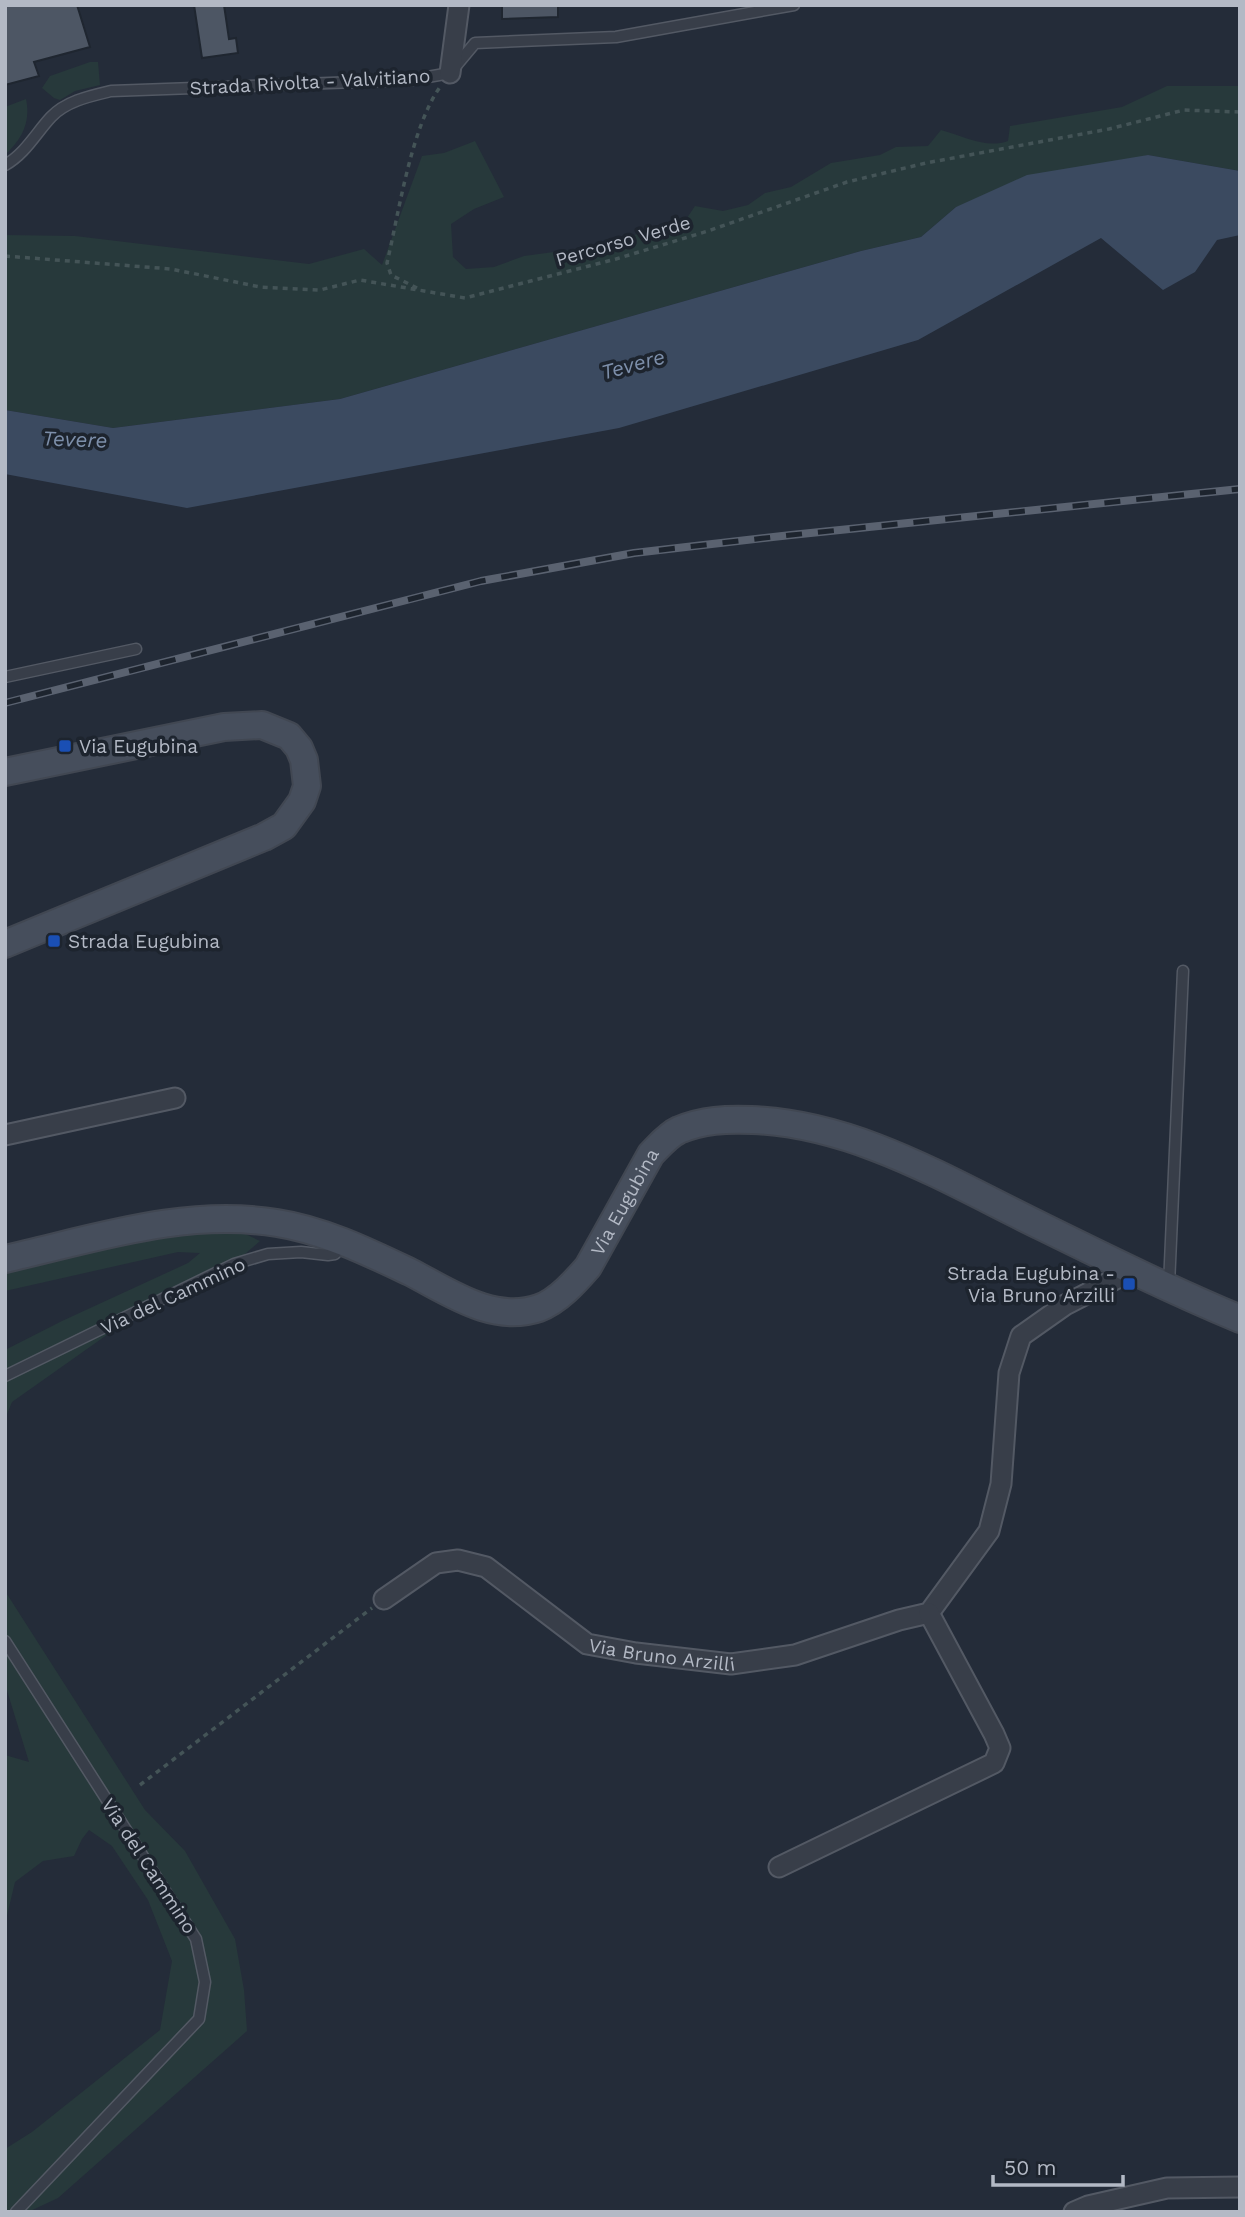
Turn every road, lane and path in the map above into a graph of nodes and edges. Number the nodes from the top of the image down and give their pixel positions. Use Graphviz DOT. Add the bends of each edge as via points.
graph roads {
  1 [pos="459,5"];
  2 [pos="794,5"];
  3 [pos="450,73"];
  4 [pos="1240,112"];
  5 [pos="5,165"];
  6 [pos="5,256"];
  7 [pos="429,293"];
  8 [pos="136,649"];
  9 [pos="5,677"];
  10 [pos="5,772"];
  11 [pos="5,944"];
  12 [pos="1183,971"];
  13 [pos="174,1098"];
  14 [pos="5,1135"];
  15 [pos="344,1242"];
  16 [pos="5,1259"];
  17 [pos="1131,1271"];
  18 [pos="1169,1290"];
  19 [pos="1240,1319"];
  20 [pos="5,1376"];
  21 [pos="384,1598"];
  22 [pos="929,1614"];
  23 [pos="5,1642"];
  24 [pos="140,1785"];
  25 [pos="779,1867"];
  26 [pos="1240,2187"];
  27 [pos="16,2212"];
  28 [pos="1074,2212"];
  1 -- 3 [label="street"];
  2 -- 3 [label="lane, Strada Rivolta - Valvitiano" via="616,37 475,43"];
  3 -- 5 [label="lane, Strada Rivolta - Valvitiano" via="411,80 111,91 80,99 53,115"];
  3 -- 7 [label="path" via="429,102 387,263 391,275"];
  4 -- 7 [label="path, Percorso Verde" via="1184,110 1109,129 926,163 847,182 593,265 465,298"];
  6 -- 7 [label="path, Percorso Verde" via="170,269 260,287 320,290 360,279"];
  8 -- 9 [label="lane"];
  10 -- 11 [label="street" via="224,727 262,725 289,736 299,748 307,786 284,826 264,837"];
  12 -- 18 [label="lane"];
  13 -- 14 [label="street"];
  15 -- 16 [label="street, Via Eugubina" via="276,1223 191,1220"];
  15 -- 17 [label="street, Via Eugubina" via="467,1303 507,1311 540,1308 588,1268 651,1154 664,1140 677,1131 717,1119 751,1120 845,1135 900,1157"];
  15 -- 20 [label="lane, Via del Cammino" via="335,1254 268,1254 234,1264"];
  17 -- 18 [label="street, Via Eugubina"];
  17 -- 22 [label="street" via="1065,1305 1021,1336 1009,1373 1001,1484 989,1531"];
  18 -- 19 [label="street, Via Eugubina"];
  21 -- 22 [label="street, Via Bruno Arzilli" via="436,1563 458,1560 486,1567 587,1644 731,1664 795,1655"];
  21 -- 24 [label="path"];
  22 -- 25 [label="street" via="994,1734 999,1748 994,1763"];
  23 -- 27 [label="lane, Via del Cammino" via="197,1940 205,1982 199,2019"];
  26 -- 28 [label="street" via="1167,2188"];
}
